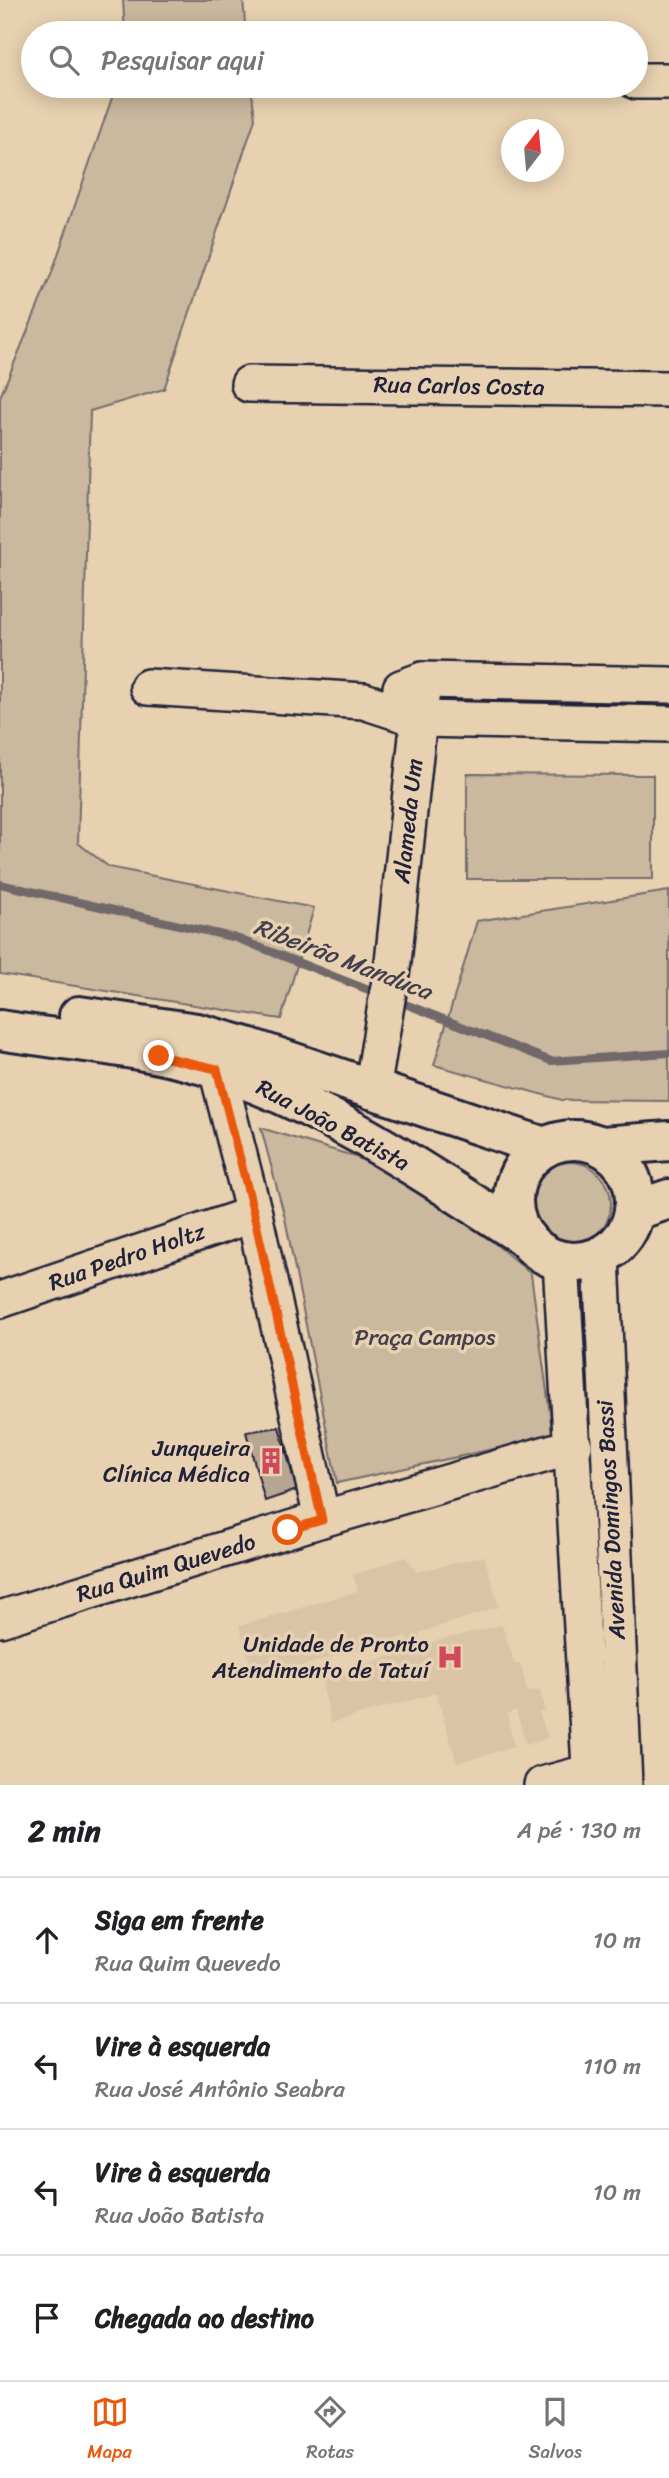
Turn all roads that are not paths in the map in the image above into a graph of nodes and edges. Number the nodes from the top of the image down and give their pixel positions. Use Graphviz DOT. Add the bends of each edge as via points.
graph roads {
  1 [pos="648,81"];
  2 [pos="669,81"];
  3 [pos="249,384"];
  4 [pos="669,389"];
  5 [pos="423,680"];
  6 [pos="669,684"];
  7 [pos="148,687"];
  8 [pos="364,701"];
  9 [pos="418,719"];
  10 [pos="669,724"];
  11 [pos="0,1005"];
  12 [pos="0,1030"];
  13 [pos="217,1069"];
  14 [pos="372,1091"];
  15 [pos="669,1140"];
  16 [pos="601,1146"];
  17 [pos="544,1147"];
  18 [pos="398,1156"];
  19 [pos="652,1205"];
  20 [pos="254,1214"];
  21 [pos="526,1238"];
  22 [pos="601,1256"];
  23 [pos="561,1261"];
  24 [pos="0,1300"];
  25 [pos="574,1446"];
  26 [pos="322,1520"];
  27 [pos="0,1619"];
  28 [pos="607,1776"];
  29 [pos="542,1785"];
  1 -- 2 [label="street"];
  3 -- 4 [label="street, Rua Carlos Costa"];
  5 -- 6 [label="street"];
  5 -- 8 [label="street"];
  5 -- 9 [label="street, Alameda Um"];
  7 -- 8 [label="street"];
  8 -- 9 [label="street"];
  9 -- 10 [label="street"];
  9 -- 14 [label="street, Alameda Um" via="393,962"];
  11 -- 14 [label="main road" via="197,1033"];
  12 -- 13 [label="main road, Rua João Batista"];
  13 -- 18 [label="main road, Rua João Batista" via="272,1089"];
  13 -- 20 [label="street"];
  14 -- 17 [label="main road"];
  14 -- 18 [label="main road"];
  15 -- 16 [label="main road"];
  16 -- 17 [label="main road" via="564,1140"];
  16 -- 19 [label="main road" via="617,1157 635,1191"];
  17 -- 21 [label="main road" via="522,1170 512,1199"];
  18 -- 21 [label="main road, Rua João Batista"];
  19 -- 22 [label="main road"];
  20 -- 24 [label="street, Rua Pedro Holtz"];
  20 -- 26 [label="street"];
  21 -- 23 [label="main road" via="542,1253"];
  22 -- 23 [label="main road"];
  22 -- 28 [label="street, Avenida Domingos Bassi"];
  23 -- 25 [label="street, Avenida Domingos Bassi"];
  25 -- 26 [label="street, Rua Quim Quevedo"];
  25 -- 28 [label="street, Avenida Domingos Bassi"];
  26 -- 27 [label="street, Rua Quim Quevedo"];
  28 -- 29 [label="street"];
}
